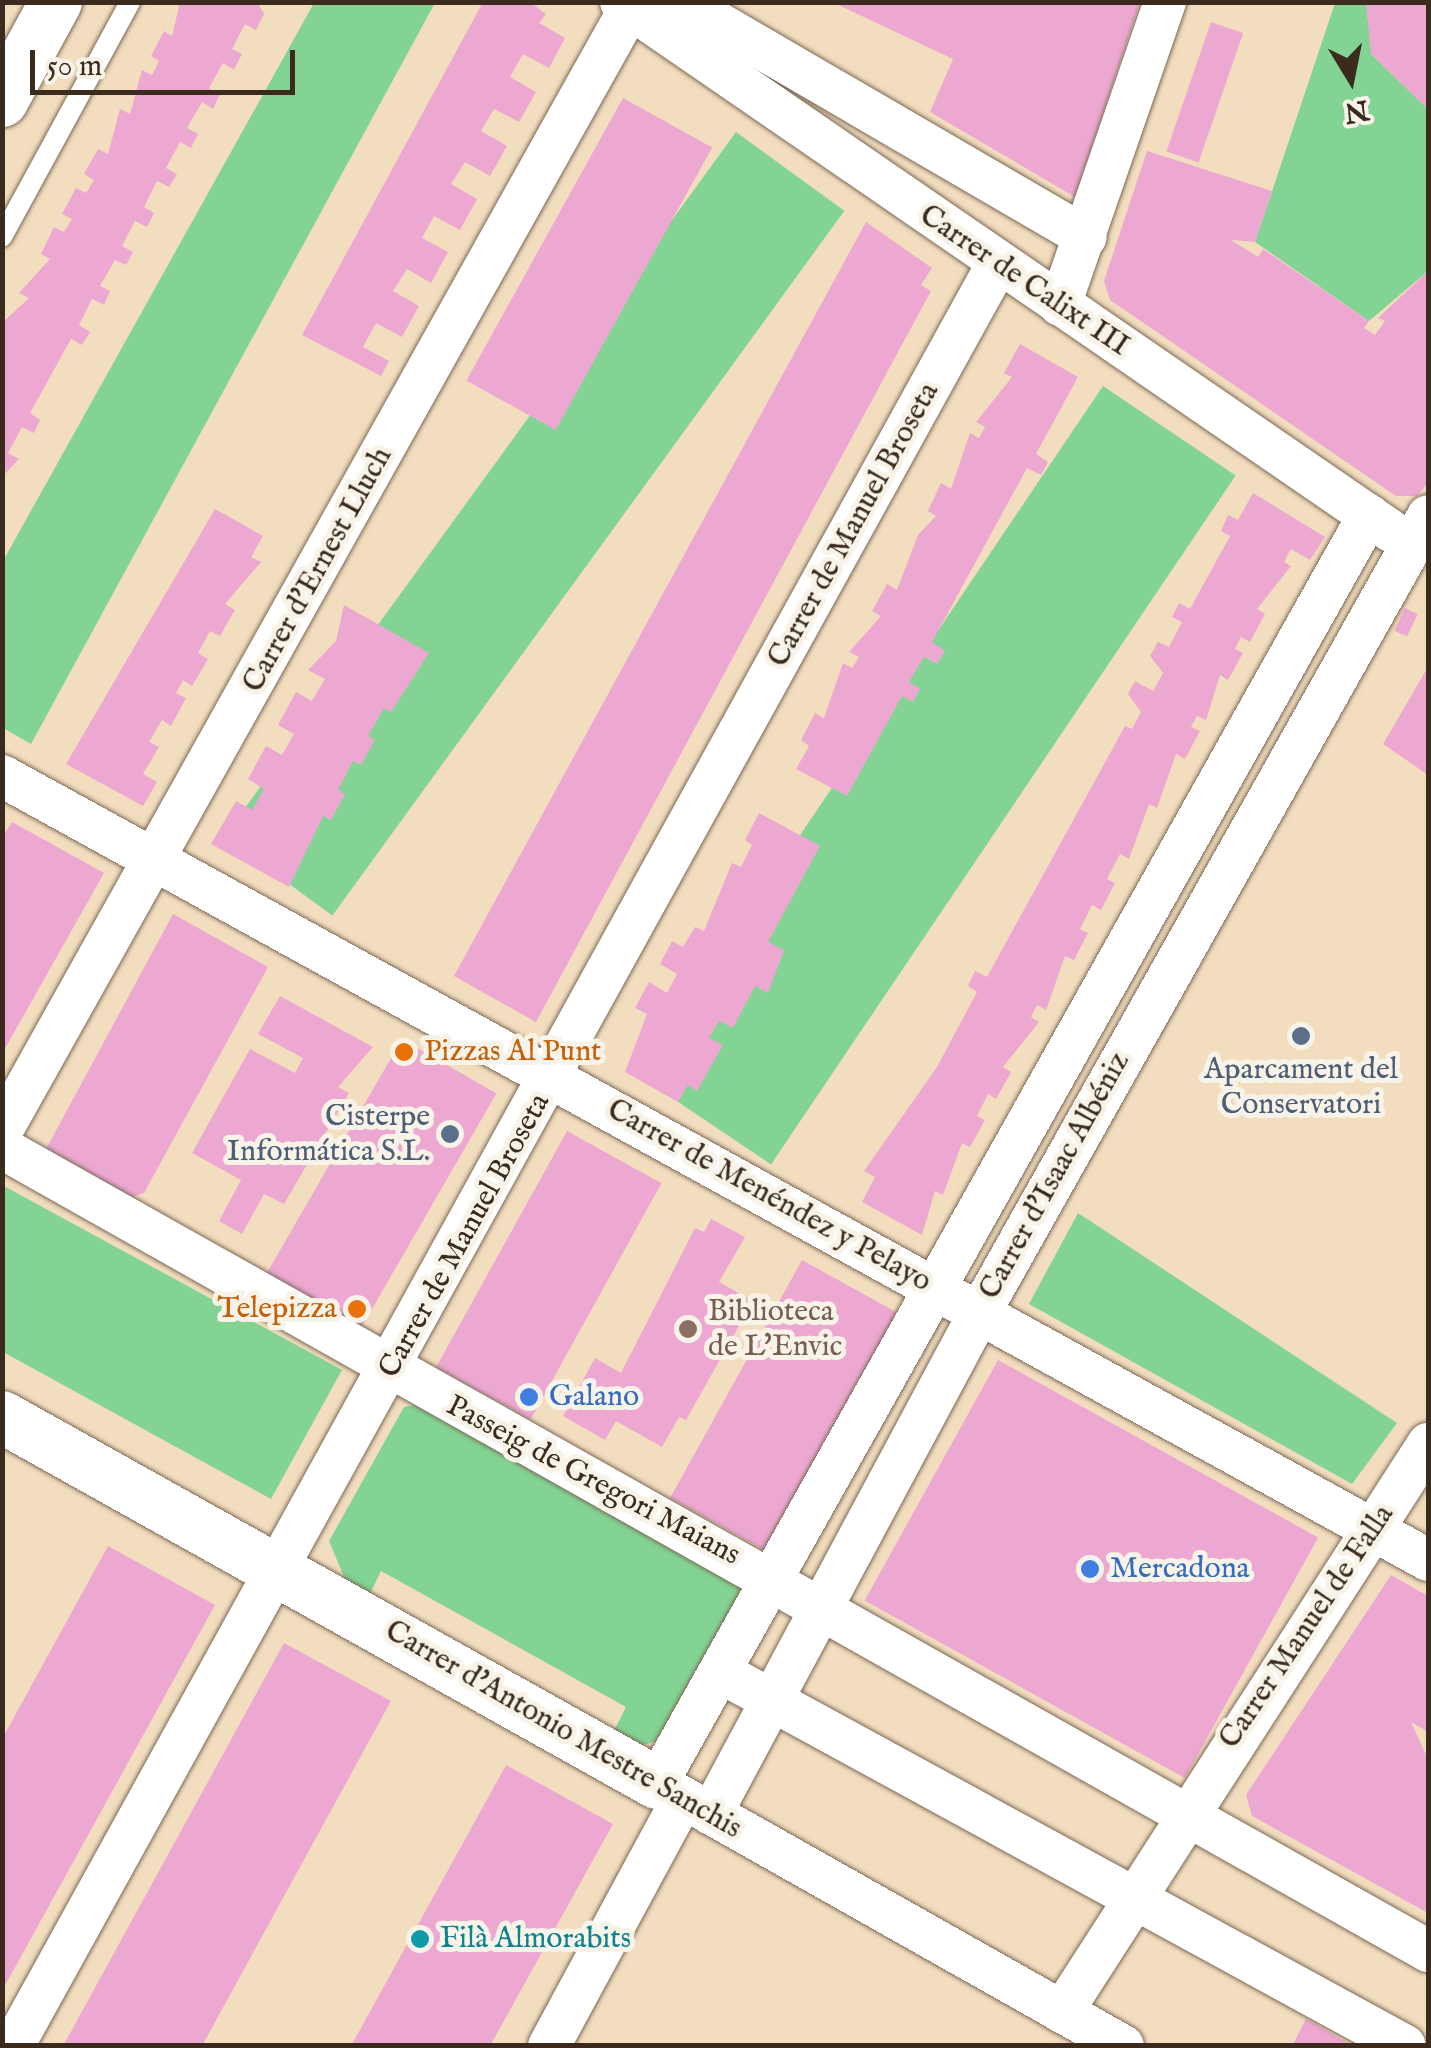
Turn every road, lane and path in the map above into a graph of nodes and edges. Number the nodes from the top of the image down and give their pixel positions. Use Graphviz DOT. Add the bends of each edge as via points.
graph roads {
  1 [pos="56,2"];
  2 [pos="130,2"];
  3 [pos="682,2"];
  4 [pos="1166,2"];
  5 [pos="625,5"];
  6 [pos="2,101"];
  7 [pos="2,237"];
  8 [pos="1085,237"];
  9 [pos="997,265"];
  10 [pos="1060,305"];
  11 [pos="1369,516"];
  12 [pos="1422,538"];
  13 [pos="2,776"];
  14 [pos="156,861"];
  15 [pos="552,1076"];
  16 [pos="2,1130"];
  17 [pos="2,1148"];
  18 [pos="937,1290"];
  19 [pos="980,1312"];
  20 [pos="390,1371"];
  21 [pos="2,1417"];
  22 [pos="1428,1444"];
  23 [pos="1372,1528"];
  24 [pos="1428,1560"];
  25 [pos="278,1570"];
  26 [pos="774,1578"];
  27 [pos="826,1606"];
  28 [pos="720,1672"];
  29 [pos="775,1701"];
  30 [pos="684,1798"];
  31 [pos="1186,1810"];
  32 [pos="1132,1896"];
  33 [pos="1428,1951"];
  34 [pos="1062,2012"];
  35 [pos="13,2046"];
  36 [pos="549,2046"];
  37 [pos="1122,2046"];
  38 [pos="1405,2046"];
  1 -- 6 [label="street"];
  2 -- 7 [label="lane"];
  3 -- 8 [label="street, Carrer de Calixt III"];
  4 -- 8 [label="street"];
  5 -- 9 [label="street, Carrer de Calixt III"];
  5 -- 14 [label="street, Carrer d'Ernest Lluch"];
  8 -- 10 [label="street"];
  9 -- 10 [label="street, Carrer de Calixt III"];
  9 -- 15 [label="street, Carrer de Manuel Broseta"];
  10 -- 11 [label="street, Carrer de Calixt III"];
  11 -- 12 [label="street, Carrer de Calixt III"];
  11 -- 18 [label="street, Carrer d'Isaac Albéniz"];
  12 -- 19 [label="street, Carrer d'Isaac Albéniz"];
  13 -- 14 [label="street, Carrer de Menéndez y Pelayo"];
  14 -- 15 [label="street, Carrer de Menéndez y Pelayo"];
  14 -- 16 [label="street, Carrer d'Ernest Lluch"];
  15 -- 18 [label="street, Carrer de Menéndez y Pelayo"];
  15 -- 20 [label="street, Carrer de Manuel Broseta"];
  17 -- 20 [label="street, Passeig de Gregori Maians"];
  18 -- 19 [label="street, Carrer de Menéndez y Pelayo"];
  18 -- 26 [label="street, Carrer d'Isaac Albéniz"];
  19 -- 23 [label="street, Carrer de Menéndez y Pelayo"];
  19 -- 27 [label="street, Carrer d'Isaac Albéniz"];
  20 -- 25 [label="street, Carrer de Manuel Broseta"];
  20 -- 26 [label="street, Passeig de Gregori Maians"];
  21 -- 25 [label="street, Carrer d'Antonio Mestre Sanchis"];
  22 -- 23 [label="street, Carrer Manuel de Falla"];
  23 -- 24 [label="street, Carrer de Menéndez y Pelayo"];
  23 -- 31 [label="street, Carrer Manuel de Falla"];
  25 -- 30 [label="street, Carrer d'Antonio Mestre Sanchis"];
  25 -- 35 [label="street, Carrer de Manuel Broseta"];
  26 -- 27 [label="street, Passeig de Gregori Maians"];
  26 -- 28 [label="street, Carrer d'Isaac Albéniz"];
  27 -- 29 [label="street, Carrer d'Isaac Albéniz"];
  27 -- 31 [label="street, Passeig de Gregori Maians"];
  28 -- 29 [label="street"];
  28 -- 30 [label="street, Carrer d'Isaac Albéniz"];
  29 -- 30 [label="street, Carrer d'Isaac Albéniz"];
  29 -- 32 [label="street"];
  30 -- 34 [label="street, Carrer d'Antonio Mestre Sanchis"];
  30 -- 36 [label="street, Carrer d'Isaac Albéniz"];
  31 -- 32 [label="street"];
  31 -- 33 [label="street, Passeig de Gregori Maians"];
  32 -- 34 [label="street"];
  32 -- 38 [label="street"];
  34 -- 37 [label="street, Carrer d'Antonio Mestre Sanchis"];
}
